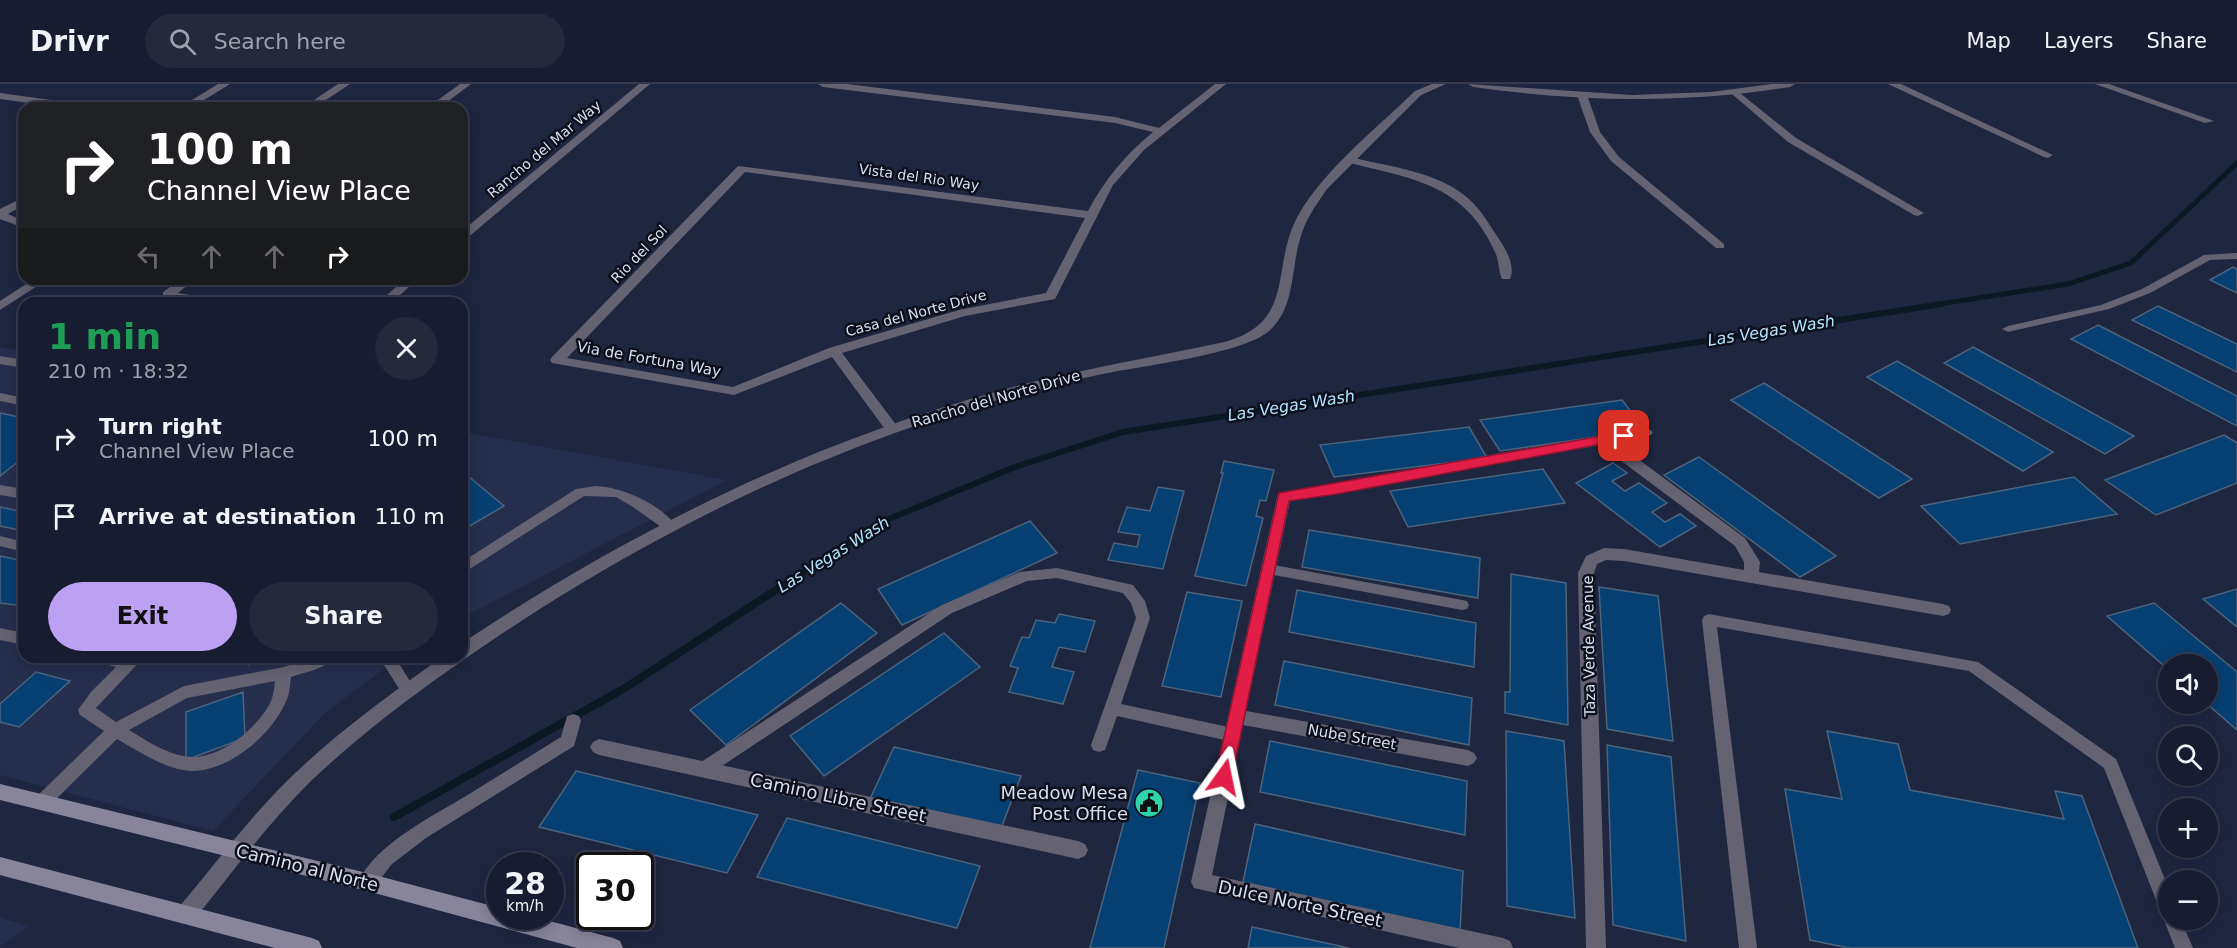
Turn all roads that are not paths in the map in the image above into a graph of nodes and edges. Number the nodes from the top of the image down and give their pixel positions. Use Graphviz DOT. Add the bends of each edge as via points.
graph roads {
  1 [pos="225,84"];
  2 [pos="345,84"];
  3 [pos="466,84"];
  4 [pos="645,84"];
  5 [pos="823,84"];
  6 [pos="1221,84"];
  7 [pos="1441,84"];
  8 [pos="1473,84"];
  9 [pos="1790,84"];
  10 [pos="1893,84"];
  11 [pos="2100,84"];
  12 [pos="1735,92"];
  13 [pos="1582,95"];
  14 [pos="0,96"];
  15 [pos="44,102"];
  16 [pos="194,102"];
  17 [pos="316,102"];
  18 [pos="440,102"];
  19 [pos="2209,121"];
  20 [pos="1161,131"];
  21 [pos="2048,155"];
  22 [pos="1350,160"];
  23 [pos="742,168"];
  24 [pos="18,204"];
  25 [pos="1918,213"];
  26 [pos="18,214"];
  27 [pos="0,215"];
  28 [pos="1091,215"];
  29 [pos="18,222"];
  30 [pos="468,232"];
  31 [pos="1720,246"];
  32 [pos="2237,256"];
  33 [pos="1506,276"];
  34 [pos="33,285"];
  35 [pos="180,285"];
  36 [pos="405,285"];
  37 [pos="178,297"];
  38 [pos="391,297"];
  39 [pos="0,306"];
  40 [pos="2008,329"];
  41 [pos="834,351"];
  42 [pos="0,360"];
  43 [pos="557,360"];
  44 [pos="18,363"];
  45 [pos="734,391"];
  46 [pos="0,397"];
  47 [pos="18,401"];
  48 [pos="892,429"];
  49 [pos="1646,432"];
  50 [pos="1602,440"];
  51 [pos="0,490"];
  52 [pos="18,494"];
  53 [pos="669,526"];
  54 [pos="0,542"];
  55 [pos="18,546"];
  56 [pos="468,565"];
  57 [pos="1268,569"];
  58 [pos="1752,577"];
  59 [pos="1462,605"];
  60 [pos="1943,610"];
  61 [pos="0,634"];
  62 [pos="18,638"];
  63 [pos="468,648"];
  64 [pos="130,663"];
  65 [pos="315,663"];
  66 [pos="391,663"];
  67 [pos="446,663"];
  68 [pos="284,673"];
  69 [pos="408,691"];
  70 [pos="1112,709"];
  71 [pos="1236,716"];
  72 [pos="573,721"];
  73 [pos="115,730"];
  74 [pos="1233,735"];
  75 [pos="1099,745"];
  76 [pos="599,747"];
  77 [pos="1468,758"];
  78 [pos="704,769"];
  79 [pos="0,792"];
  80 [pos="42,802"];
  81 [pos="1078,850"];
  82 [pos="238,851"];
  83 [pos="0,866"];
  84 [pos="368,882"];
  85 [pos="2158,884"];
  86 [pos="186,914"];
  87 [pos="2176,930"];
  88 [pos="312,948"];
  89 [pos="612,948"];
  90 [pos="1503,948"];
  91 [pos="1596,948"];
  92 [pos="1748,948"];
  93 [pos="2184,948"];
  1 -- 16 [label="street"];
  2 -- 17 [label="street"];
  3 -- 18 [label="street"];
  4 -- 30 [label="street, Rancho del Mar Way"];
  5 -- 20 [label="street" via="1116,120"];
  6 -- 20 [label="street, Casa del Norte Drive"];
  7 -- 22 [label="street, Rancho del Norte Drive" via="1418,93"];
  8 -- 13 [label="street"];
  9 -- 12 [label="street"];
  10 -- 21 [label="street"];
  11 -- 19 [label="street"];
  12 -- 13 [label="street" via="1660,97"];
  12 -- 25 [label="street" via="1792,140"];
  13 -- 31 [label="street" via="1595,132 1616,159"];
  14 -- 15 [label="street"];
  20 -- 28 [label="street, Casa del Norte Drive" via="1108,184"];
  22 -- 33 [label="street" via="1429,182 1458,195 1500,247"];
  22 -- 48 [label="street, Rancho del Norte Drive" via="1323,187 1306,212 1293,240 1278,310 1259,333 1229,344 1032,386"];
  23 -- 28 [label="street, Vista del Rio Way"];
  23 -- 43 [label="street, Rio del Sol"];
  24 -- 27 [label="street"];
  26 -- 27 [label="street"];
  27 -- 29 [label="street"];
  28 -- 41 [label="street, Casa del Norte Drive" via="1051,296 963,313"];
  32 -- 40 [label="lane" via="2208,257 2146,291 2105,307"];
  34 -- 39 [label="street"];
  35 -- 37 [label="street" via="166,295"];
  36 -- 38 [label="street"];
  41 -- 45 [label="street, Casa del Norte Drive"];
  41 -- 48 [label="street"];
  42 -- 44 [label="lane"];
  43 -- 45 [label="street, Via de Fortuna Way"];
  46 -- 47 [label="lane"];
  48 -- 53 [label="street, Rancho del Norte Drive" via="757,483"];
  49 -- 50 [label="street"];
  50 -- 57 [label="street, Dulce Norte Street" via="1283,497"];
  50 -- 58 [label="street" via="1740,542 1752,562"];
  51 -- 52 [label="lane"];
  53 -- 56 [label="lane" via="623,494 601,489 581,492"];
  53 -- 63 [label="street, Rancho del Norte Drive" via="572,580"];
  54 -- 55 [label="lane"];
  57 -- 59 [label="lane"];
  57 -- 71 [label="street, Dulce Norte Street"];
  58 -- 60 [label="street, Taza Verde Avenue"];
  58 -- 91 [label="street, Taza Verde Avenue" via="1624,555 1604,554 1591,560 1586,573"];
  61 -- 62 [label="lane"];
  64 -- 73 [label="lane" via="86,710"];
  65 -- 68 [label="lane"];
  66 -- 69 [label="lane"];
  67 -- 69 [label="street"];
  68 -- 73 [label="lane" via="184,692"];
  68 -- 73 [label="lane" via="278,702 258,732 211,762 182,762"];
  69 -- 82 [label="street" via="309,772 269,812"];
  70 -- 74 [label="lane"];
  70 -- 75 [label="lane"];
  70 -- 78 [label="lane" via="1143,618 1138,601 1128,589 1057,573 1025,576 947,609 922,624"];
  71 -- 74 [label="street, Dulce Norte Street"];
  71 -- 77 [label="street, Nube Street"];
  72 -- 84 [label="lane" via="568,741 420,833 387,858"];
  73 -- 80 [label="lane"];
  74 -- 90 [label="street, Dulce Norte Street" via="1201,882"];
  76 -- 78 [label="street, Camino Libre Street"];
  78 -- 81 [label="street, Camino Libre Street"];
  79 -- 80 [label="main road, Camino al Norte"];
  80 -- 82 [label="main road, Camino al Norte"];
  82 -- 84 [label="main road, Camino al Norte"];
  82 -- 86 [label="street"];
  83 -- 86 [label="main road"];
  84 -- 89 [label="main road, Camino al Norte"];
  85 -- 92 [label="lane" via="2110,764 1973,666 1709,620"];
  86 -- 88 [label="main road"];
  87 -- 93 [label="lane"];
}
